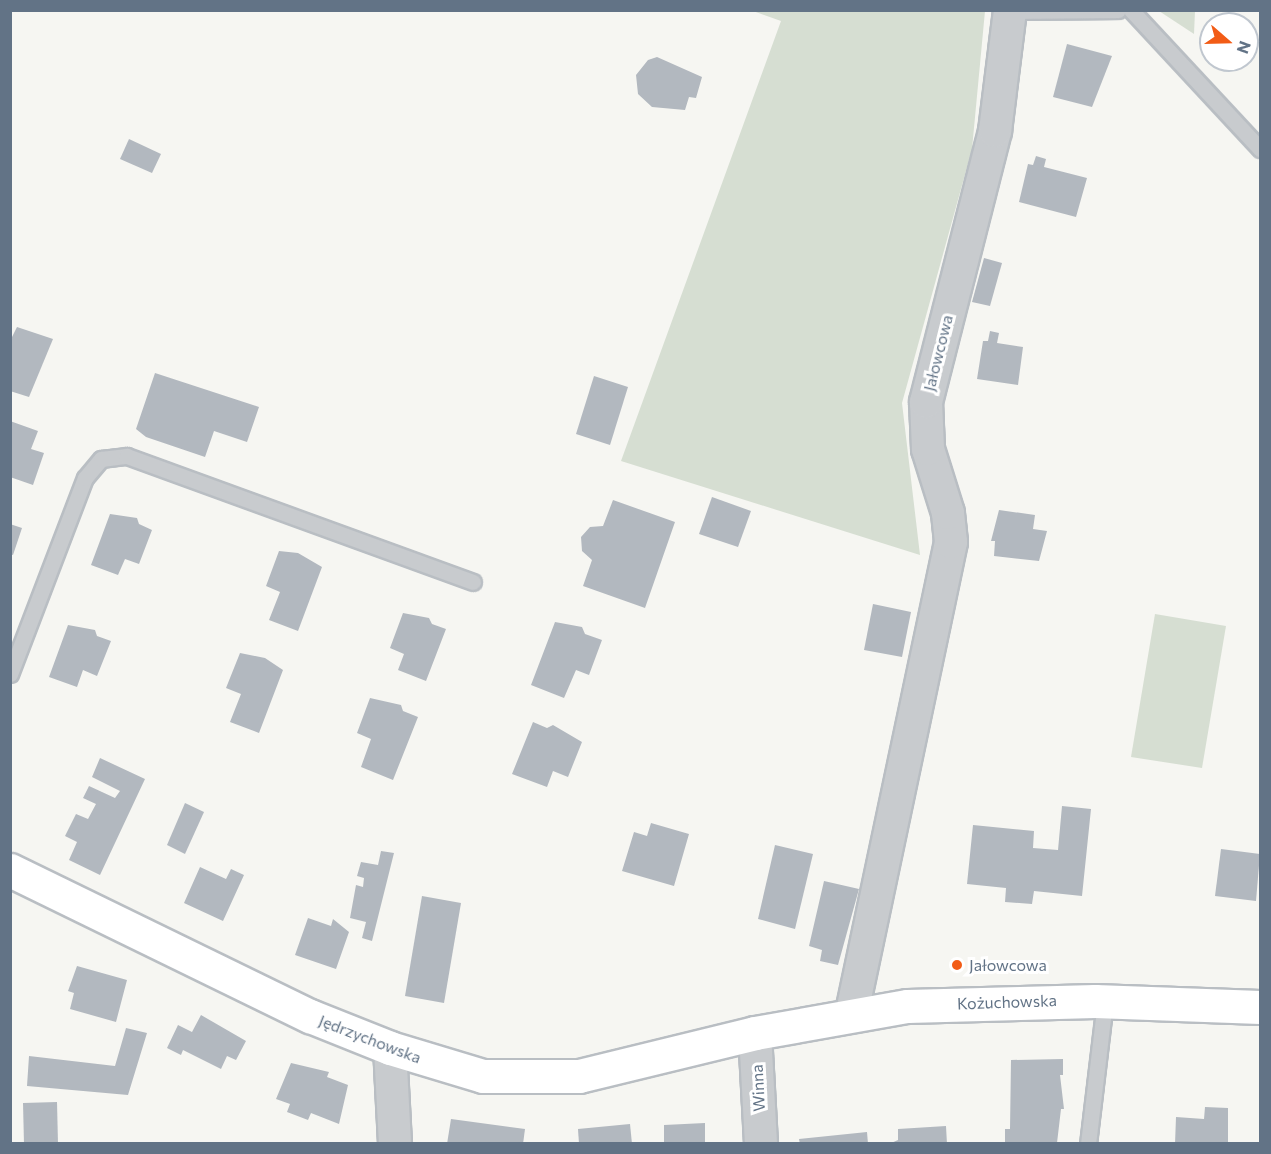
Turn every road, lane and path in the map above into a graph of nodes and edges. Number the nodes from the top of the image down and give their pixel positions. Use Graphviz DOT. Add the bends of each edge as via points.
graph roads {
  1 [pos="1010,10"];
  2 [pos="1118,10"];
  3 [pos="1131,10"];
  4 [pos="1260,149"];
  5 [pos="473,582"];
  6 [pos="10,674"];
  7 [pos="10,870"];
  8 [pos="1105,1001"];
  9 [pos="1260,1007"];
  10 [pos="852,1012"];
  11 [pos="755,1033"];
  12 [pos="390,1048"];
  13 [pos="395,1143"];
  14 [pos="761,1143"];
  15 [pos="1088,1143"];
  1 -- 2 [label="lane"];
  1 -- 10 [label="street, Jałowcowa" via="995,131 926,402 928,449 948,513 951,542"];
  3 -- 4 [label="lane"];
  5 -- 6 [label="lane" via="127,456 101,459 85,477"];
  7 -- 12 [label="main road, Jędrzychowska" via="280,1001"];
  8 -- 9 [label="main road, Kożuchowska"];
  8 -- 10 [label="main road, Kożuchowska" via="1001,1001"];
  8 -- 15 [label="lane"];
  10 -- 11 [label="main road, Kożuchowska"];
  11 -- 12 [label="main road, Jędrzychowska" via="550,1080 483,1076"];
  11 -- 14 [label="street, Winna"];
  12 -- 13 [label="street"];
}
